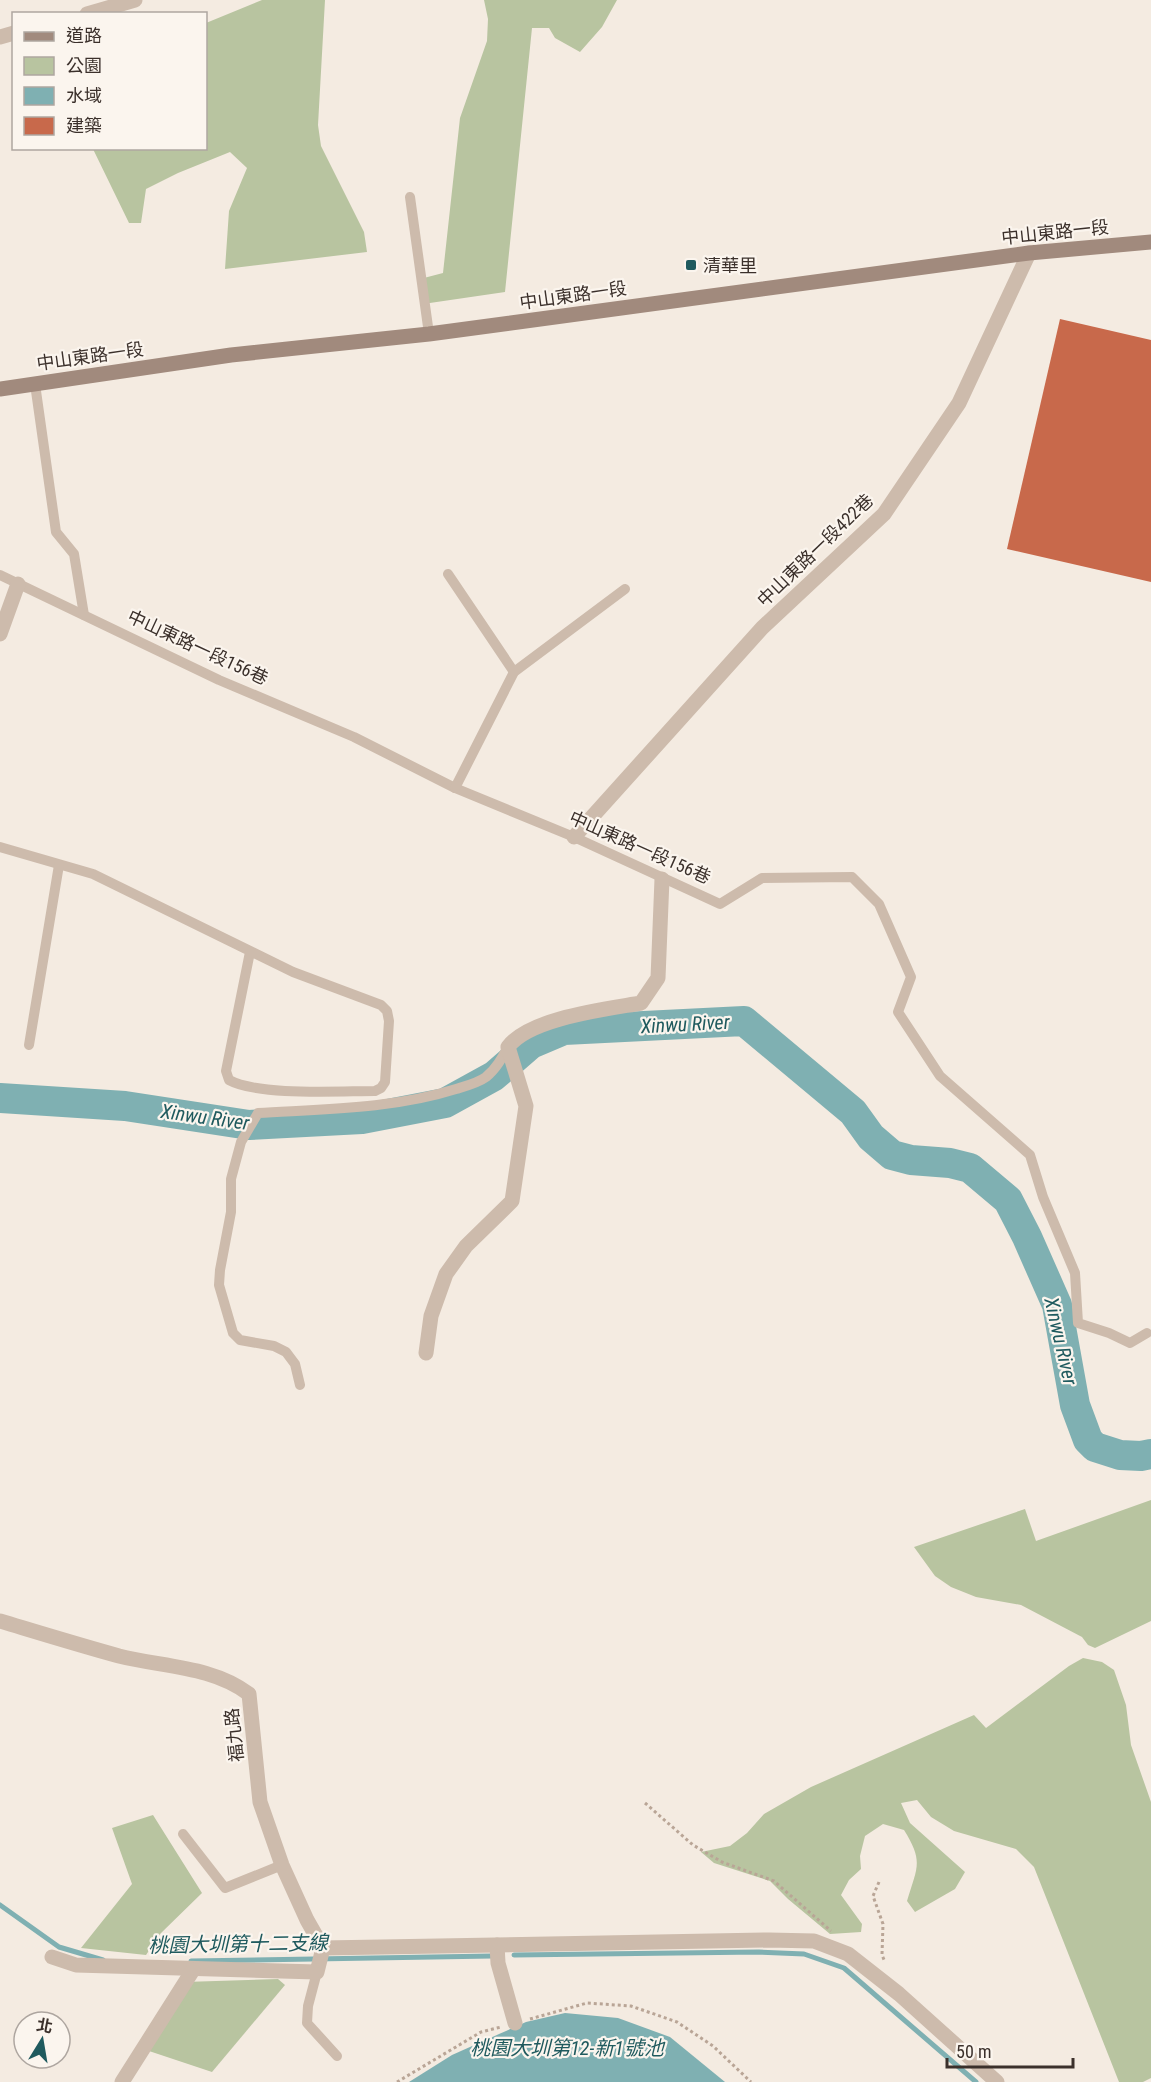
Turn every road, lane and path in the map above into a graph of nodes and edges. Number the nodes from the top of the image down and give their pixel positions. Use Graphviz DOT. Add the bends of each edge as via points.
graph roads {
  1 [pos="135,0"];
  2 [pos="94,12"];
  3 [pos="410,197"];
  4 [pos="1151,242"];
  5 [pos="1029,253"];
  6 [pos="429,334"];
  7 [pos="35,384"];
  8 [pos="0,389"];
  9 [pos="448,573"];
  10 [pos="0,575"];
  11 [pos="18,584"];
  12 [pos="625,589"];
  13 [pos="84,615"];
  14 [pos="0,634"];
  15 [pos="514,672"];
  16 [pos="455,788"];
  17 [pos="573,837"];
  18 [pos="0,847"];
  19 [pos="59,865"];
  20 [pos="662,879"];
  21 [pos="250,952"];
  22 [pos="29,1045"];
  23 [pos="510,1053"];
  24 [pos="1146,1333"];
  25 [pos="426,1353"];
  26 [pos="300,1385"];
  27 [pos="0,1621"];
  28 [pos="645,1803"];
  29 [pos="183,1834"];
  30 [pos="282,1866"];
  31 [pos="879,1882"];
  32 [pos="496,1945"];
  33 [pos="322,1948"];
  34 [pos="848,1954"];
  35 [pos="52,1958"];
  36 [pos="886,1965"];
  37 [pos="193,1970"];
  38 [pos="317,1972"];
  39 [pos="515,2023"];
  40 [pos="337,2056"];
  41 [pos="122,2082"];
  42 [pos="397,2082"];
  43 [pos="751,2082"];
  44 [pos="997,2082"];
  1 -- 2 [label="street"];
  3 -- 6 [label="lane"];
  4 -- 5 [label="main road, 中山東路一段"];
  5 -- 6 [label="main road, 中山東路一段"];
  5 -- 17 [label="street, 中山東路一段422巷" via="959,403 884,514 762,628"];
  6 -- 7 [label="main road, 中山東路一段" via="231,355"];
  7 -- 8 [label="main road, 中山東路一段"];
  7 -- 13 [label="lane" via="56,532 74,554"];
  9 -- 15 [label="lane"];
  10 -- 11 [label="lane, 中山東路一段156巷"];
  11 -- 13 [label="lane, 中山東路一段156巷"];
  11 -- 14 [label="street"];
  12 -- 15 [label="lane"];
  13 -- 16 [label="lane, 中山東路一段156巷" via="219,680 354,737"];
  15 -- 16 [label="lane"];
  16 -- 17 [label="lane, 中山東路一段156巷"];
  17 -- 20 [label="lane, 中山東路一段156巷"];
  18 -- 19 [label="lane"];
  19 -- 21 [label="lane" via="93,874"];
  19 -- 22 [label="lane"];
  20 -- 23 [label="street" via="658,978 641,1003 565,1017 515,1038"];
  20 -- 24 [label="lane, 中山東路一段156巷" via="720,904 762,878 852,877 879,904 911,977 898,1012 940,1076 1030,1155 1043,1197 1076,1273 1078,1323 1130,1343"];
  21 -- 21 [label="lane" via="381,1005 387,1011 381,1088 267,1090 229,1080 226,1071"];
  23 -- 25 [label="street" via="526,1106 512,1202 466,1246 446,1274 431,1316"];
  23 -- 26 [label="lane" via="485,1078 437,1095 369,1106 258,1113 241,1142 231,1179 231,1212 219,1285 233,1333 240,1341 274,1346 286,1352 295,1364"];
  27 -- 30 [label="street, 福九路" via="121,1656 214,1675 249,1694 260,1802"];
  28 -- 34 [label="path" via="693,1845 722,1862 774,1881 829,1928"];
  29 -- 30 [label="lane" via="225,1888"];
  30 -- 33 [label="street, 福九路"];
  31 -- 36 [label="path" via="873,1896 883,1924 882,1955"];
  32 -- 33 [label="street"];
  32 -- 34 [label="street" via="813,1941"];
  32 -- 39 [label="street"];
  33 -- 38 [label="street"];
  34 -- 44 [label="street"];
  35 -- 37 [label="street" via="76,1965"];
  37 -- 38 [label="street"];
  37 -- 41 [label="street"];
  38 -- 40 [label="lane" via="307,2023"];
  39 -- 42 [label="path" via="481,2032"];
  39 -- 43 [label="path" via="587,2003 631,2006 677,2022 713,2046"];
}
